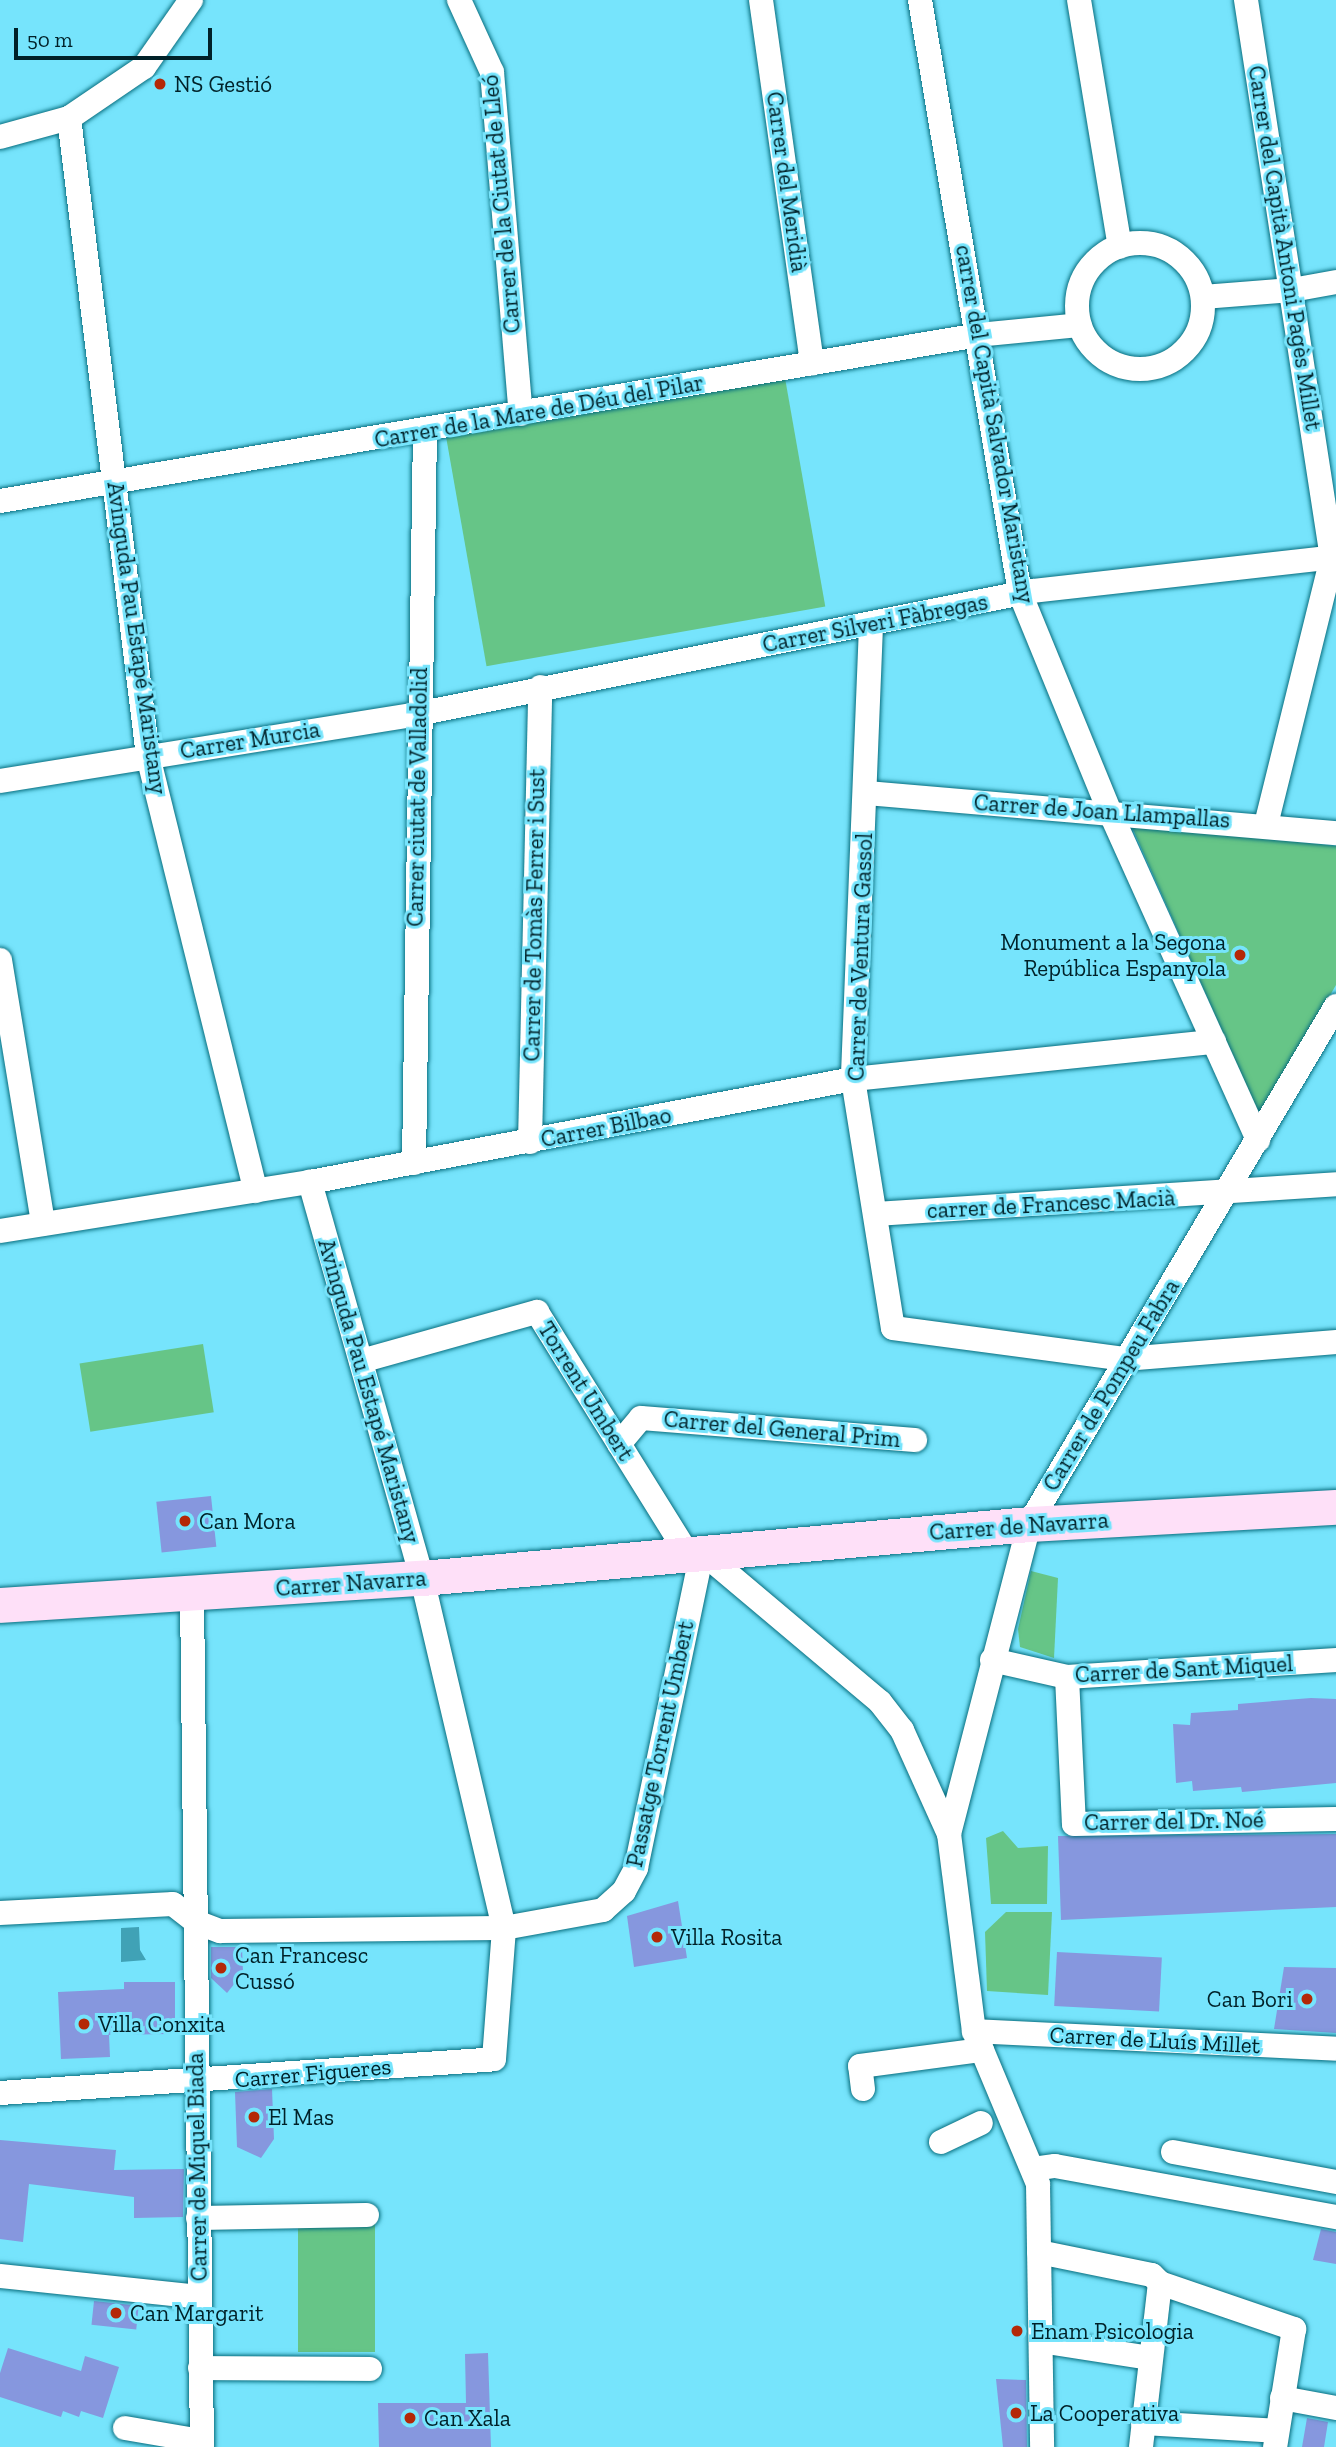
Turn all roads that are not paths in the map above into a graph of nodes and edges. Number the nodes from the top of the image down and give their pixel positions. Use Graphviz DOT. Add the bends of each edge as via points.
graph roads {
  1 [pos="191,0"];
  2 [pos="459,0"];
  3 [pos="761,0"];
  4 [pos="920,0"];
  5 [pos="1079,0"];
  6 [pos="1246,0"];
  7 [pos="69,118"];
  8 [pos="0,137"];
  9 [pos="1120,247"];
  10 [pos="1336,282"];
  11 [pos="1292,290"];
  12 [pos="1203,297"];
  13 [pos="1080,325"];
  14 [pos="978,335"];
  15 [pos="812,363"];
  16 [pos="521,415"];
  17 [pos="425,432"];
  18 [pos="115,481"];
  19 [pos="0,501"];
  20 [pos="1334,558"];
  21 [pos="1020,593"];
  22 [pos="871,626"];
  23 [pos="540,687"];
  24 [pos="417,714"];
  25 [pos="148,756"];
  26 [pos="0,781"];
  27 [pos="867,793"];
  28 [pos="1110,812"];
  29 [pos="1266,824"];
  30 [pos="1336,834"];
  31 [pos="0,960"];
  32 [pos="1336,1006"];
  33 [pos="1214,1042"];
  34 [pos="853,1079"];
  35 [pos="1258,1140"];
  36 [pos="530,1142"];
  37 [pos="414,1163"];
  38 [pos="310,1182"];
  39 [pos="1336,1184"];
  40 [pos="256,1191"];
  41 [pos="1227,1194"];
  42 [pos="876,1214"];
  43 [pos="43,1224"];
  44 [pos="0,1231"];
  45 [pos="1336,1342"];
  46 [pos="1124,1359"];
  47 [pos="361,1361"];
  48 [pos="915,1440"];
  49 [pos="620,1444"];
  50 [pos="1336,1507"];
  51 [pos="1029,1524"];
  52 [pos="694,1553"];
  53 [pos="422,1578"];
  54 [pos="192,1594"];
  55 [pos="0,1605"];
  56 [pos="992,1660"];
  57 [pos="1336,1660"];
  58 [pos="1067,1677"];
  59 [pos="1336,1819"];
  60 [pos="949,1834"];
  61 [pos="0,1913"];
  62 [pos="196,1922"];
  63 [pos="505,1928"];
  64 [pos="978,2041"];
  65 [pos="1336,2049"];
  66 [pos="195,2083"];
  67 [pos="863,2089"];
  68 [pos="0,2093"];
  69 [pos="981,2123"];
  70 [pos="941,2142"];
  71 [pos="1173,2152"];
  72 [pos="1032,2169"];
  73 [pos="1336,2182"];
  74 [pos="367,2214"];
  75 [pos="1336,2217"];
  76 [pos="198,2218"];
  77 [pos="1039,2252"];
  78 [pos="0,2276"];
  79 [pos="1160,2283"];
  80 [pos="199,2297"];
  81 [pos="1053,2343"];
  82 [pos="1143,2357"];
  83 [pos="201,2368"];
  84 [pos="370,2369"];
  85 [pos="1282,2398"];
  86 [pos="1336,2408"];
  87 [pos="125,2428"];
  88 [pos="1142,2435"];
  89 [pos="1275,2439"];
  90 [pos="202,2444"];
  91 [pos="1042,2447"];
  1 -- 7 [label="street" via="144,66"];
  2 -- 16 [label="street, Carrer de la Ciutat de Lleó" via="492,72"];
  3 -- 15 [label="street, Carrer del Meridià"];
  4 -- 14 [label="street, carrer del Capità Salvador Maristany"];
  5 -- 9 [label="street"];
  6 -- 11 [label="street, Carrer del Capità Antoni Pagès Millet"];
  7 -- 8 [label="street"];
  7 -- 18 [label="street, Avinguda Pau Estapé Maristany"];
  9 -- 12 [label="street" via="1142,243 1164,247 1183,258"];
  9 -- 13 [label="street" via="1091,266 1080,285"];
  10 -- 11 [label="street"];
  11 -- 12 [label="street"];
  11 -- 20 [label="street, Carrer del Capità Antoni Pagès Millet"];
  12 -- 13 [label="street" via="1200,329 1188,348 1171,362 1150,369 1119,366 1100,355"];
  13 -- 14 [label="street, Carrer de la Mare de Déu del Pilar"];
  14 -- 15 [label="street, Carrer de la Mare de Déu del Pilar"];
  14 -- 21 [label="street, carrer del Capità Salvador Maristany"];
  15 -- 16 [label="street, Carrer de la Mare de Déu del Pilar"];
  16 -- 17 [label="street, Carrer de la Mare de Déu del Pilar"];
  17 -- 18 [label="street, Carrer de la Mare de Déu del Pilar"];
  17 -- 24 [label="street, Carrer ciutat de Valladolid"];
  18 -- 19 [label="street, Carrer de la Mare de Déu del Pilar"];
  18 -- 25 [label="street, Avinguda Pau Estapé Maristany"];
  20 -- 21 [label="street, Carrer Silveri Fàbregas"];
  20 -- 29 [label="street, Carrer del Capità Antoni Pagès Millet"];
  21 -- 22 [label="street, Carrer Silveri Fàbregas"];
  21 -- 28 [label="street, carrer del Capità Salvador Maristany"];
  22 -- 23 [label="street, Carrer Silveri Fàbregas"];
  22 -- 27 [label="street, Carrer de Ventura Gassol"];
  23 -- 24 [label="street, Carrer Silveri Fàbregas"];
  23 -- 36 [label="street, Carrer de Tomàs Ferrer i Sust"];
  24 -- 25 [label="street, Carrer Murcia"];
  24 -- 37 [label="street, Carrer ciutat de Valladolid"];
  25 -- 26 [label="street, Carrer Murcia"];
  25 -- 40 [label="street, Avinguda Pau Estapé Maristany"];
  27 -- 28 [label="street, Carrer de Joan Llampallas"];
  27 -- 34 [label="street, Carrer de Ventura Gassol"];
  28 -- 29 [label="street, Carrer de Joan Llampallas"];
  28 -- 33 [label="street, carrer del Capità Salvador Maristany"];
  29 -- 30 [label="street, Carrer de Joan Llampallas"];
  31 -- 43 [label="street"];
  32 -- 35 [label="street, Carrer de Pompeu Fabra"];
  33 -- 34 [label="street, Carrer Bilbao"];
  33 -- 35 [label="street, carrer del Capità Salvador Maristany"];
  34 -- 36 [label="street, Carrer Bilbao"];
  34 -- 42 [label="street, Carrer de Ventura Gassol"];
  35 -- 41 [label="street, Carrer de Pompeu Fabra"];
  36 -- 37 [label="street, Carrer Bilbao"];
  37 -- 38 [label="street, Carrer Bilbao"];
  38 -- 40 [label="street, Carrer Bilbao"];
  38 -- 47 [label="street, Avinguda Pau Estapé Maristany"];
  39 -- 41 [label="street, carrer de Francesc Macià"];
  40 -- 43 [label="street, Carrer Bilbao"];
  41 -- 42 [label="street, carrer de Francesc Macià"];
  41 -- 46 [label="street, Carrer de Pompeu Fabra"];
  42 -- 46 [label="street, Carrer de Ventura Gassol" via="893,1328"];
  43 -- 44 [label="street, Carrer Bilbao"];
  45 -- 46 [label="street"];
  46 -- 51 [label="street, Carrer de Pompeu Fabra"];
  47 -- 49 [label="street, Torrent Umbert" via="537,1312"];
  47 -- 53 [label="street, Avinguda Pau Estapé Maristany"];
  48 -- 49 [label="street, Carrer del General Prim" via="641,1418"];
  49 -- 52 [label="street, Torrent Umbert"];
  50 -- 51 [label="street, Carrer de Navarra"];
  51 -- 52 [label="street, Carrer de Navarra"];
  51 -- 56 [label="street, Carrer de Pompeu Fabra"];
  52 -- 53 [label="street, Carrer Navarra"];
  52 -- 60 [label="street, Torrent Umbert" via="880,1702 902,1730"];
  52 -- 63 [label="street, Passatge Torrent Umbert" via="636,1868 624,1891 603,1910"];
  53 -- 54 [label="street, Carrer Navarra"];
  53 -- 63 [label="street, Avinguda Pau Estapé Maristany"];
  54 -- 55 [label="street, Carrer Navarra"];
  54 -- 62 [label="street, Carrer de Miquel Biada"];
  56 -- 58 [label="street, Carrer de Sant Miquel"];
  56 -- 60 [label="street, Carrer de Pompeu Fabra"];
  57 -- 58 [label="street, Carrer de Sant Miquel"];
  58 -- 59 [label="street, Carrer del Dr. Noé" via="1074,1824"];
  60 -- 64 [label="street"];
  61 -- 62 [label="street, Passatge Torrent Umbert" via="173,1904"];
  62 -- 63 [label="street, Passatge Torrent Umbert" via="220,1931"];
  62 -- 66 [label="street, Carrer de Miquel Biada"];
  63 -- 66 [label="street, Carrer Figueres" via="494,2059"];
  64 -- 65 [label="street, Carrer de Lluís Millet"];
  64 -- 67 [label="street, Carrer de Lluís Millet" via="860,2066"];
  64 -- 72 [label="street"];
  66 -- 68 [label="street, Carrer Figueres"];
  66 -- 76 [label="street, Carrer de Miquel Biada"];
  69 -- 70 [label="street"];
  71 -- 73 [label="street"];
  72 -- 75 [label="street" via="1055,2166"];
  72 -- 77 [label="street" via="1038,2184"];
  74 -- 76 [label="street"];
  76 -- 80 [label="street, Carrer de Miquel Biada"];
  77 -- 79 [label="street" via="1152,2275"];
  77 -- 91 [label="street"];
  78 -- 80 [label="street"];
  79 -- 85 [label="street" via="1294,2329"];
  79 -- 88 [label="street"];
  80 -- 83 [label="street, Carrer de Miquel Biada"];
  81 -- 82 [label="street"];
  83 -- 84 [label="street"];
  83 -- 90 [label="street, Carrer de Miquel Biada"];
  85 -- 86 [label="street"];
  85 -- 89 [label="street"];
  87 -- 90 [label="street"];
  88 -- 89 [label="street"];
}
